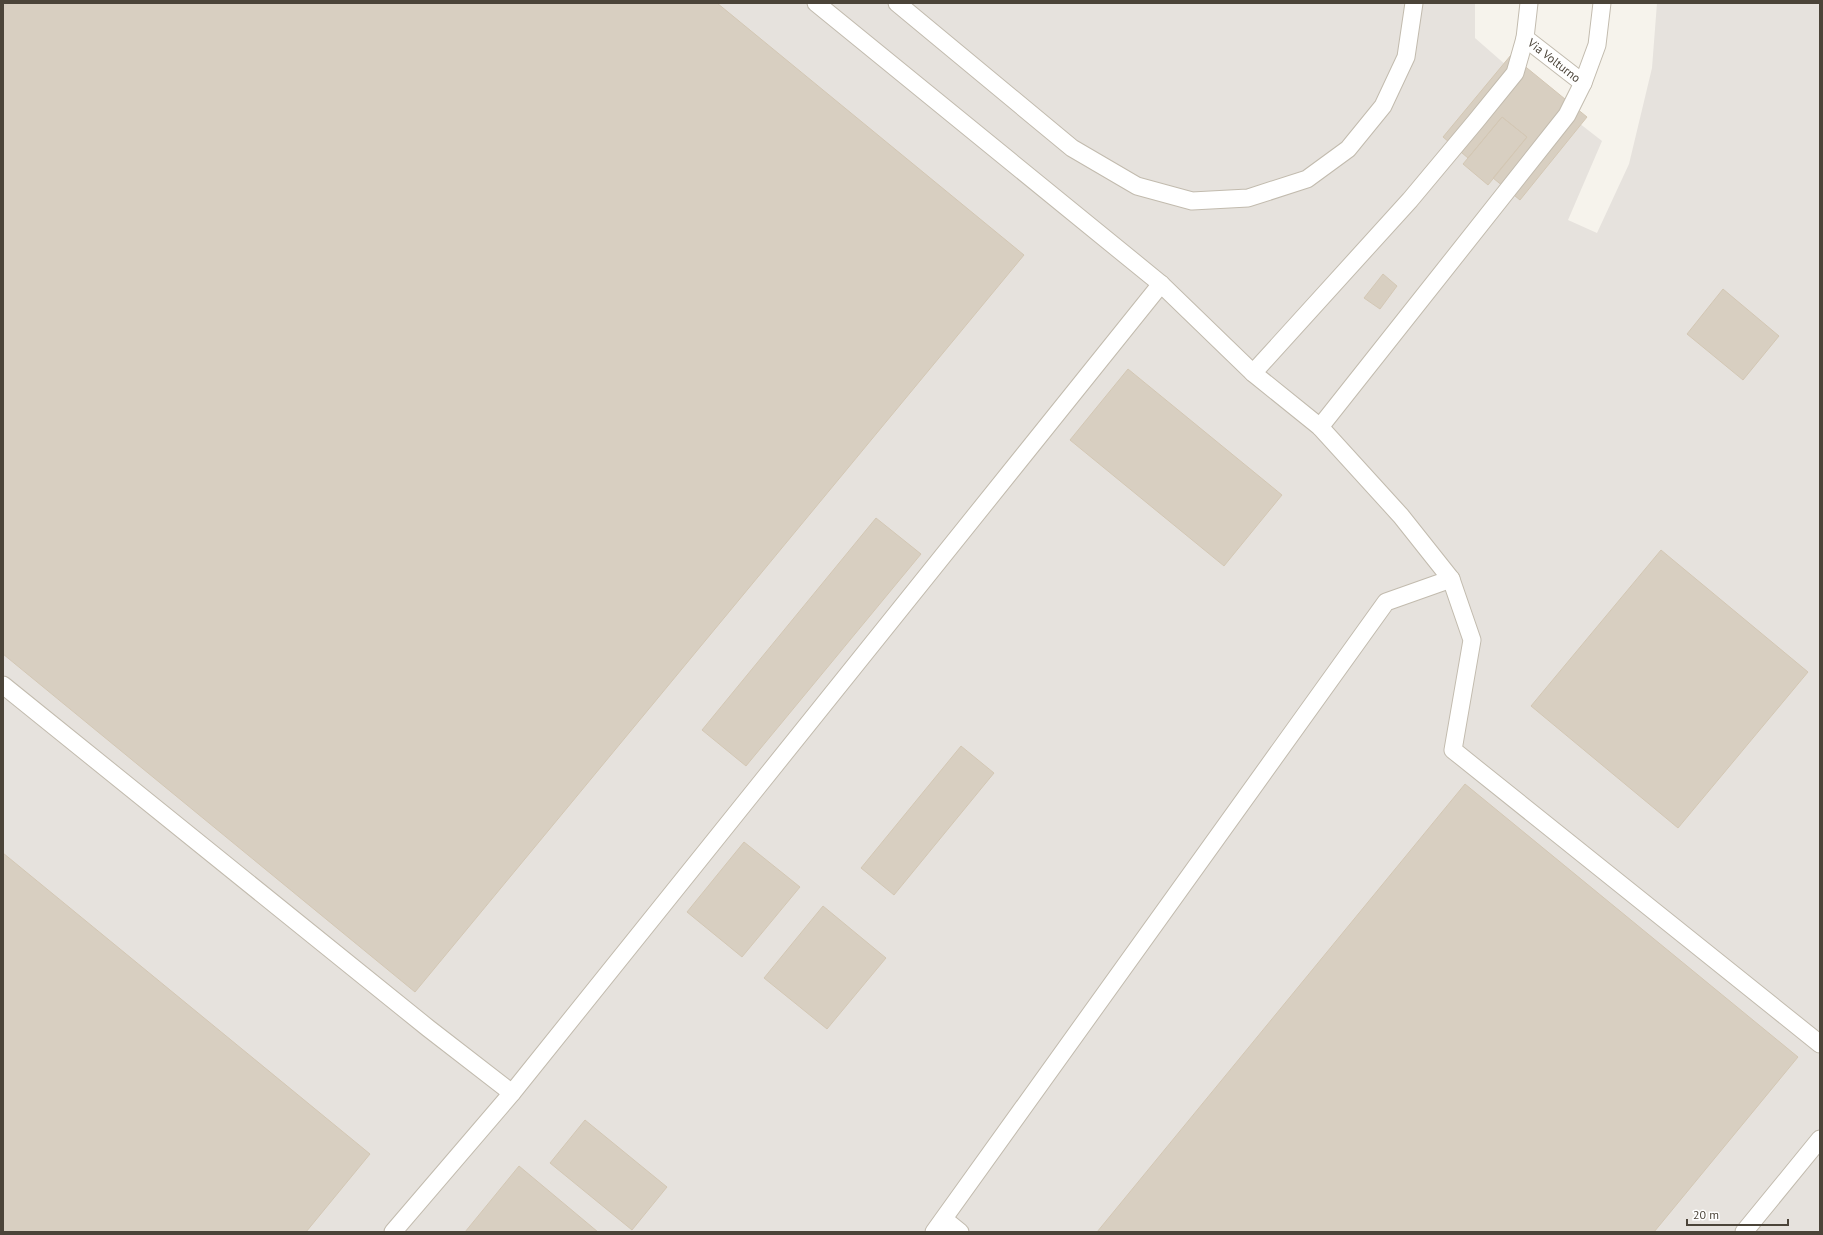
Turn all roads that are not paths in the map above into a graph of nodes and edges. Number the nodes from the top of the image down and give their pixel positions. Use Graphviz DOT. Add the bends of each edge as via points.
graph roads {
  1 [pos="816,3"];
  2 [pos="897,3"];
  3 [pos="1414,3"];
  4 [pos="1529,3"];
  5 [pos="1602,3"];
  6 [pos="1525,38"];
  7 [pos="1583,83"];
  8 [pos="1161,284"];
  9 [pos="1253,373"];
  10 [pos="1320,427"];
  11 [pos="1450,579"];
  12 [pos="3,685"];
  13 [pos="1820,1044"];
  14 [pos="512,1093"];
  15 [pos="1820,1139"];
  16 [pos="939,1225"];
  17 [pos="393,1232"];
  18 [pos="960,1232"];
  19 [pos="1744,1232"];
  1 -- 8 [label="lane"];
  2 -- 3 [label="lane" via="1072,148 1137,186 1192,201 1248,198 1307,179 1348,149 1383,106 1406,57"];
  4 -- 6 [label="lane, Via Volturno"];
  5 -- 7 [label="lane, Via Volturno" via="1597,46"];
  6 -- 7 [label="lane, Via Volturno"];
  6 -- 9 [label="lane" via="1515,73 1410,200"];
  7 -- 10 [label="lane" via="1567,115"];
  8 -- 9 [label="lane"];
  8 -- 14 [label="lane"];
  9 -- 10 [label="lane"];
  10 -- 11 [label="lane" via="1401,516"];
  11 -- 13 [label="lane" via="1472,640 1454,750"];
  11 -- 16 [label="lane" via="1386,602"];
  12 -- 14 [label="lane"];
  14 -- 17 [label="lane"];
  15 -- 19 [label="lane"];
  16 -- 18 [label="lane"];
}
